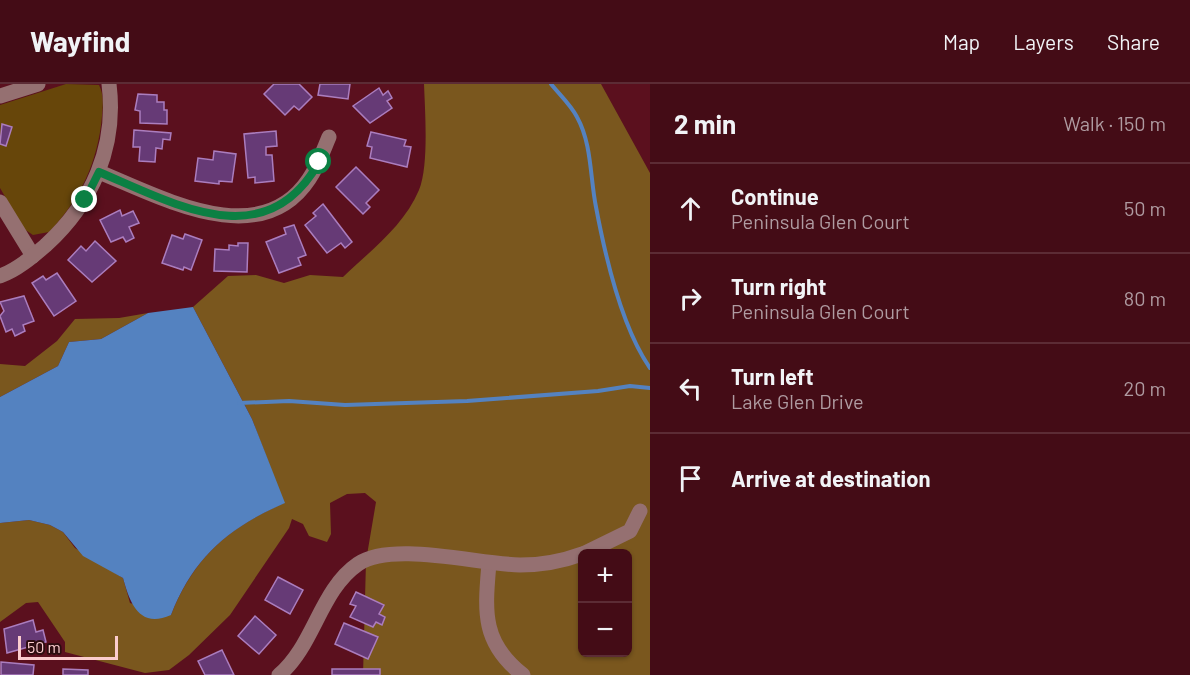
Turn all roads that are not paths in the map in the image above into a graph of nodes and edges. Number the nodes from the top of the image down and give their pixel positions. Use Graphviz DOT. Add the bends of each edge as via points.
graph roads {
  1 [pos="38,84"];
  2 [pos="109,84"];
  3 [pos="17,87"];
  4 [pos="0,96"];
  5 [pos="329,137"];
  6 [pos="99,172"];
  7 [pos="0,202"];
  8 [pos="33,256"];
  9 [pos="0,276"];
  10 [pos="640,511"];
  11 [pos="593,549"];
  12 [pos="578,555"];
  13 [pos="489,563"];
  14 [pos="287,673"];
  15 [pos="523,675"];
  1 -- 3 [label="street"];
  2 -- 6 [label="street" via="110,129"];
  3 -- 4 [label="street"];
  5 -- 6 [label="street" via="309,179 297,193 282,204 250,216 214,215"];
  6 -- 8 [label="street" via="70,222"];
  7 -- 8 [label="street"];
  8 -- 9 [label="street"];
  10 -- 11 [label="street" via="630,531"];
  12 -- 13 [label="street" via="539,564"];
  13 -- 14 [label="street" via="398,553 374,555 341,579"];
  13 -- 15 [label="street" via="485,608 489,629 503,657"];
}
